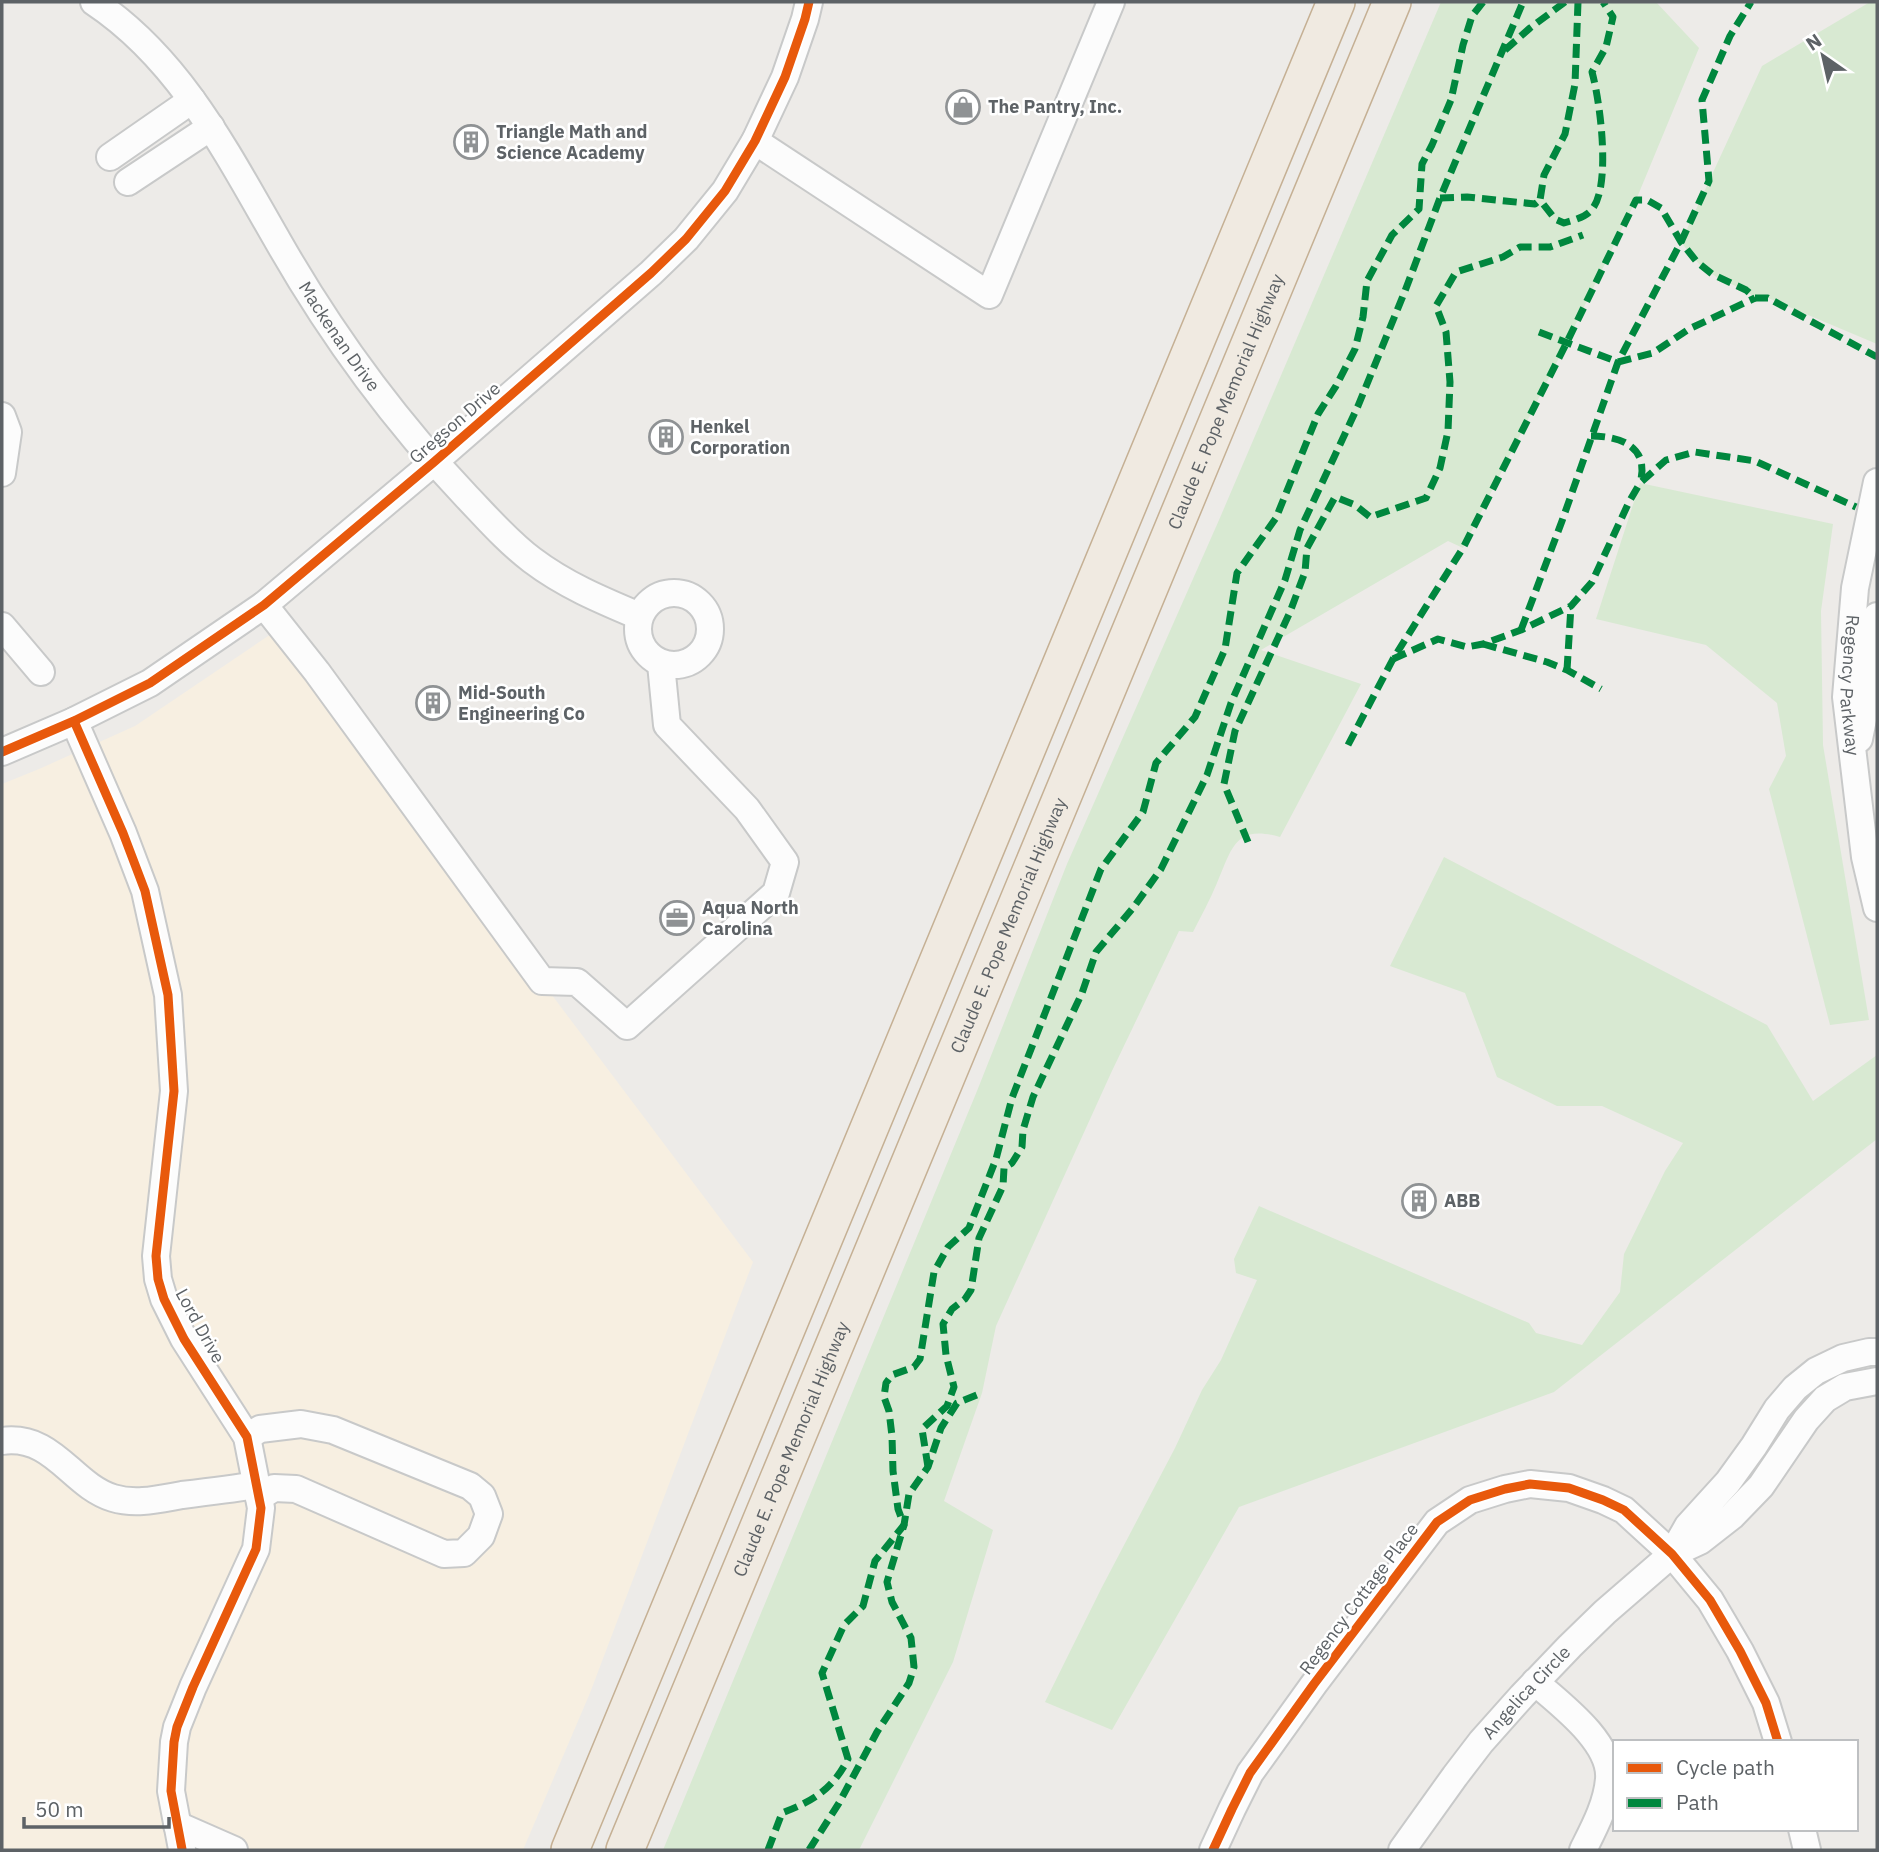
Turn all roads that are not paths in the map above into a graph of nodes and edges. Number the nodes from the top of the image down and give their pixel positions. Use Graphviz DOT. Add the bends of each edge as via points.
graph roads {
  1 [pos="94,2"];
  2 [pos="809,2"];
  3 [pos="1111,2"];
  4 [pos="1336,2"];
  5 [pos="1392,2"];
  6 [pos="192,100"];
  7 [pos="211,127"];
  8 [pos="755,141"];
  9 [pos="110,157"];
  10 [pos="128,182"];
  11 [pos="2,415"];
  12 [pos="434,462"];
  13 [pos="2,473"];
  14 [pos="1877,482"];
  15 [pos="264,605"];
  16 [pos="639,616"];
  17 [pos="1877,616"];
  18 [pos="2,626"];
  19 [pos="661,664"];
  20 [pos="41,672"];
  21 [pos="74,721"];
  22 [pos="2,752"];
  23 [pos="1854,765"];
  24 [pos="1877,908"];
  25 [pos="1877,1352"];
  26 [pos="1877,1381"];
  27 [pos="247,1437"];
  28 [pos="2,1441"];
  29 [pos="258,1491"];
  30 [pos="1672,1554"];
  31 [pos="1535,1682"];
  32 [pos="1777,1740"];
  33 [pos="1802,1831"];
  34 [pos="180,1837"];
  35 [pos="234,1850"];
  36 [pos="570,1850"];
  37 [pos="625,1850"];
  38 [pos="1213,1850"];
  39 [pos="1402,1850"];
  40 [pos="1583,1850"];
  41 [pos="1807,1850"];
  1 -- 6 [label="street, Mackenan Drive" via="164,64"];
  2 -- 8 [label="street, Gregson Drive" via="785,77"];
  3 -- 8 [label="street" via="989,295"];
  4 -- 36 [label="highway"];
  5 -- 37 [label="highway, Claude E. Pope Memorial Highway"];
  6 -- 7 [label="street, Mackenan Drive"];
  6 -- 9 [label="street"];
  7 -- 10 [label="street"];
  7 -- 12 [label="street, Mackenan Drive" via="309,294"];
  8 -- 12 [label="street, Gregson Drive" via="725,191 652,273"];
  11 -- 13 [label="street" via="8,432"];
  12 -- 15 [label="street, Gregson Drive"];
  12 -- 16 [label="street, Mackenan Drive" via="533,561 584,593"];
  14 -- 23 [label="street, Regency Parkway" via="1855,588 1846,697"];
  15 -- 19 [label="street" via="542,981 577,982 627,1026 776,893 785,862 747,809 667,725"];
  15 -- 21 [label="street, Gregson Drive" via="150,683"];
  16 -- 19 [label="street" via="638,639 650,658"];
  16 -- 19 [label="street" via="656,597 681,593 693,598 709,617 708,642 694,660 683,665"];
  17 -- 23 [label="street, Regency Parkway"];
  18 -- 20 [label="street"];
  21 -- 22 [label="street, Gregson Drive"];
  21 -- 27 [label="street, Lord Drive" via="145,891 168,995 174,1091 156,1256 159,1279 184,1339"];
  23 -- 24 [label="street, Regency Parkway" via="1865,856"];
  25 -- 30 [label="street, Angelica Circle" via="1837,1361 1795,1388 1728,1482 1688,1526"];
  26 -- 30 [label="street, Angelica Circle" via="1845,1387 1825,1399 1761,1486 1732,1516 1700,1541"];
  27 -- 29 [label="street, Lord Drive"];
  27 -- 29 [label="street" via="260,1429 301,1424 333,1430 470,1486 482,1496 489,1514 481,1536 464,1553 444,1554 296,1489"];
  28 -- 29 [label="street" via="30,1443 50,1451 95,1491 114,1499 132,1502"];
  29 -- 34 [label="street, Lord Drive" via="261,1507 256,1549 177,1727 171,1791"];
  30 -- 31 [label="street, Angelica Circle"];
  30 -- 32 [label="street" via="1710,1600 1740,1651 1766,1703"];
  30 -- 38 [label="street, Regency Cottage Place" via="1624,1510 1569,1488 1530,1484 1470,1500 1453,1510 1437,1522 1269,1746 1244,1785"];
  31 -- 39 [label="street, Angelica Circle" via="1468,1759"];
  31 -- 40 [label="street" via="1586,1729 1605,1760 1609,1776 1605,1801"];
  33 -- 41 [label="street"];
  34 -- 35 [label="street"];
}
